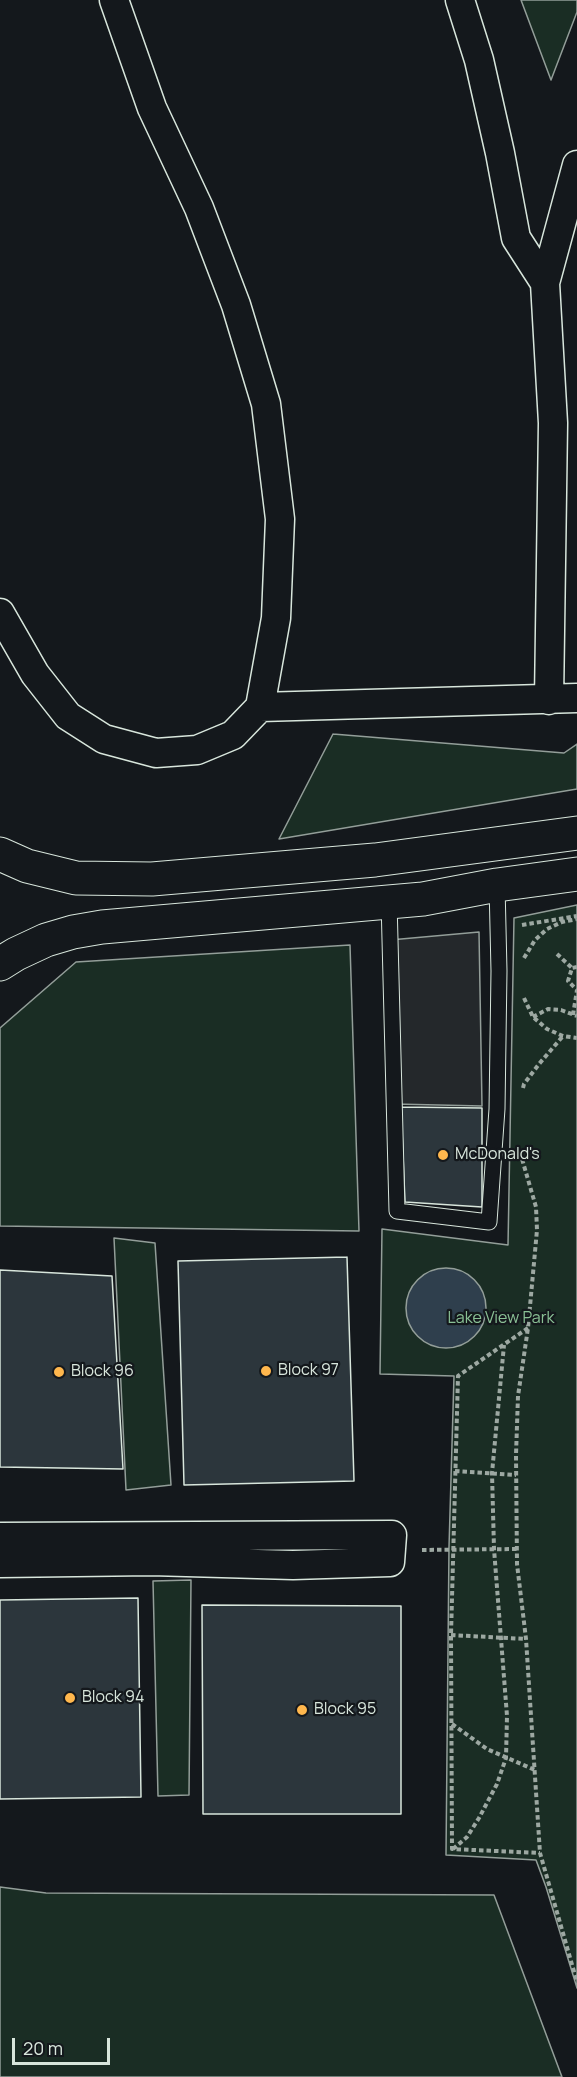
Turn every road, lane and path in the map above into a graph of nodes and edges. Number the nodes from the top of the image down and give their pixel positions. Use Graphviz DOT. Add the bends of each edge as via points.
graph roads {
  1 [pos="114,0"];
  2 [pos="460,0"];
  3 [pos="577,165"];
  4 [pos="545,283"];
  5 [pos="0,613"];
  6 [pos="577,699"];
  7 [pos="549,700"];
  8 [pos="260,707"];
  9 [pos="577,833"];
  10 [pos="0,854"];
  11 [pos="577,874"];
  12 [pos="497,885"];
  13 [pos="389,901"];
  14 [pos="577,918"];
  15 [pos="517,932"];
  16 [pos="557,954"];
  17 [pos="523,962"];
  18 [pos="0,964"];
  19 [pos="575,967"];
  20 [pos="577,990"];
  21 [pos="522,994"];
  22 [pos="575,1015"];
  23 [pos="533,1017"];
  24 [pos="563,1036"];
  25 [pos="577,1038"];
  26 [pos="522,1094"];
  27 [pos="519,1149"];
  28 [pos="528,1328"];
  29 [pos="504,1344"];
  30 [pos="455,1471"];
  31 [pos="492,1473"];
  32 [pos="516,1475"];
  33 [pos="0,1537"];
  34 [pos="152,1549"];
  35 [pos="391,1549"];
  36 [pos="454,1549"];
  37 [pos="494,1549"];
  38 [pos="517,1549"];
  39 [pos="0,1563"];
  40 [pos="451,1635"];
  41 [pos="502,1638"];
  42 [pos="526,1639"];
  43 [pos="452,1723"];
  44 [pos="506,1758"];
  45 [pos="535,1770"];
  46 [pos="452,1849"];
  47 [pos="540,1853"];
  48 [pos="577,1982"];
  1 -- 8 [label="street" via="152,108 199,208 232,294 266,404 280,519 276,618"];
  2 -- 4 [label="street" via="479,60 516,238"];
  3 -- 4 [label="street"];
  4 -- 7 [label="street" via="553,423"];
  5 -- 8 [label="street" via="35,674 68,716 104,739 156,753 197,750 233,735"];
  6 -- 7 [label="street"];
  7 -- 8 [label="street"];
  9 -- 10 [label="street" via="375,860 152,879 76,878 27,866"];
  11 -- 12 [label="street"];
  12 -- 13 [label="street"];
  12 -- 13 [label="lane" via="497,1109 489,1222 397,1211"];
  13 -- 18 [label="street" via="93,928 46,940"];
  14 -- 15 [label="path" via="528,922 520,925"];
  14 -- 17 [label="path" via="547,929 535,940"];
  16 -- 19 [label="path"];
  19 -- 20 [label="path" via="568,981"];
  20 -- 22 [label="path"];
  21 -- 23 [label="path"];
  22 -- 23 [label="path" via="548,1009"];
  23 -- 24 [label="path"];
  24 -- 25 [label="path"];
  24 -- 26 [label="path" via="524,1084"];
  27 -- 28 [label="path" via="536,1207 536,1253"];
  28 -- 29 [label="path"];
  28 -- 32 [label="path" via="518,1396"];
  29 -- 30 [label="path" via="458,1376"];
  29 -- 31 [label="path"];
  30 -- 31 [label="path"];
  30 -- 36 [label="path"];
  31 -- 32 [label="path"];
  31 -- 37 [label="path"];
  32 -- 38 [label="path"];
  33 -- 34 [label="street"];
  34 -- 35 [label="street" via="392,1535"];
  34 -- 39 [label="street"];
  35 -- 36 [label="path"];
  36 -- 37 [label="path"];
  36 -- 40 [label="path"];
  37 -- 38 [label="path"];
  37 -- 41 [label="path"];
  38 -- 42 [label="path"];
  40 -- 41 [label="path"];
  40 -- 43 [label="path"];
  41 -- 42 [label="path"];
  41 -- 44 [label="path"];
  42 -- 45 [label="path"];
  43 -- 44 [label="path"];
  43 -- 46 [label="path"];
  44 -- 45 [label="path"];
  44 -- 46 [label="path" via="479,1818 467,1837"];
  45 -- 47 [label="path"];
  46 -- 47 [label="path"];
  47 -- 48 [label="path"];
}
